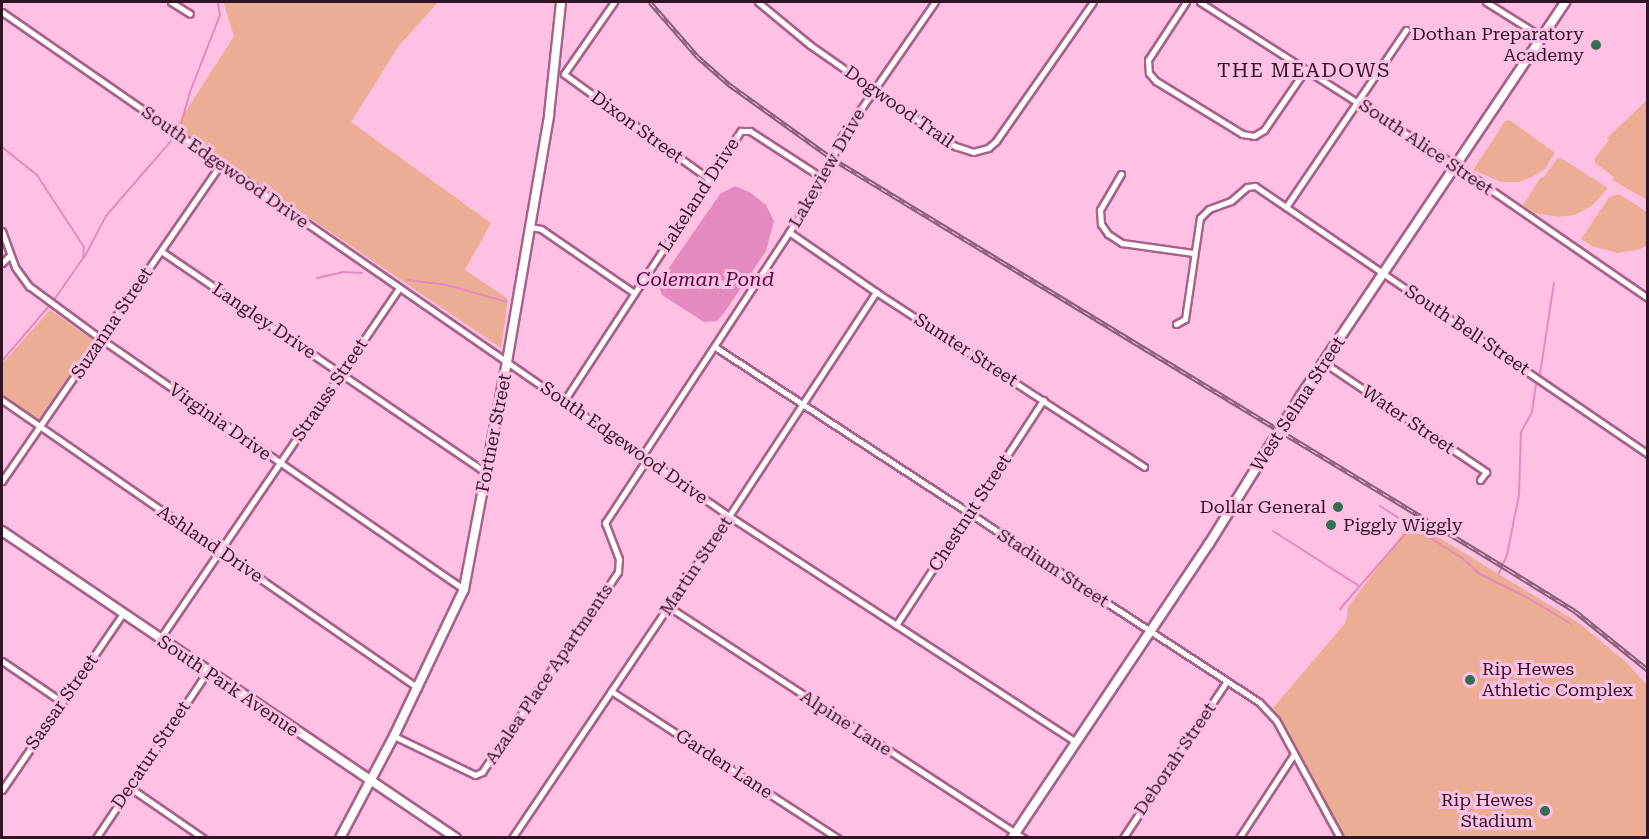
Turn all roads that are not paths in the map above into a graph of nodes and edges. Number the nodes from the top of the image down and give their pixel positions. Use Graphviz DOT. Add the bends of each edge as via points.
graph roads {
  1 [pos="171,2"];
  2 [pos="561,2"];
  3 [pos="614,2"];
  4 [pos="758,2"];
  5 [pos="768,2"];
  6 [pos="935,2"];
  7 [pos="1093,2"];
  8 [pos="1186,2"];
  9 [pos="1200,2"];
  10 [pos="1486,2"];
  11 [pos="1565,2"];
  12 [pos="764,7"];
  13 [pos="2,12"];
  14 [pos="190,14"];
  15 [pos="1406,30"];
  16 [pos="1542,37"];
  17 [pos="1306,69"];
  18 [pos="564,74"];
  19 [pos="554,75"];
  20 [pos="874,90"];
  21 [pos="1358,101"];
  22 [pos="221,164"];
  23 [pos="1455,165"];
  24 [pos="1121,174"];
  25 [pos="709,179"];
  26 [pos="824,179"];
  27 [pos="1286,207"];
  28 [pos="530,227"];
  29 [pos="2,231"];
  30 [pos="789,232"];
  31 [pos="161,251"];
  32 [pos="1193,253"];
  33 [pos="9,256"];
  34 [pos="2,263"];
  35 [pos="1383,273"];
  36 [pos="399,288"];
  37 [pos="876,292"];
  38 [pos="634,293"];
  39 [pos="1647,298"];
  40 [pos="1176,324"];
  41 [pos="101,339"];
  42 [pos="715,347"];
  43 [pos="507,362"];
  44 [pos="1323,362"];
  45 [pos="342,374"];
  46 [pos="2,400"];
  47 [pos="1043,400"];
  48 [pos="564,401"];
  49 [pos="802,406"];
  50 [pos="40,427"];
  51 [pos="1647,454"];
  52 [pos="644,458"];
  53 [pos="280,464"];
  54 [pos="1144,467"];
  55 [pos="486,473"];
  56 [pos="1480,480"];
  57 [pos="2,481"];
  58 [pos="969,514"];
  59 [pos="729,516"];
  60 [pos="2,531"];
  61 [pos="220,551"];
  62 [pos="464,589"];
  63 [pos="669,607"];
  64 [pos="122,615"];
  65 [pos="896,625"];
  66 [pos="1150,632"];
  67 [pos="159,640"];
  68 [pos="2,661"];
  69 [pos="207,672"];
  70 [pos="1227,681"];
  71 [pos="418,688"];
  72 [pos="611,691"];
  73 [pos="62,702"];
  74 [pos="394,736"];
  75 [pos="1076,742"];
  76 [pos="1294,754"];
  77 [pos="370,782"];
  78 [pos="129,787"];
  79 [pos="2,788"];
  80 [pos="1014,835"];
  81 [pos="96,837"];
  82 [pos="203,837"];
  83 [pos="340,837"];
  84 [pos="456,837"];
  85 [pos="512,837"];
  86 [pos="837,837"];
  87 [pos="1024,837"];
  88 [pos="1123,837"];
  89 [pos="1239,837"];
  90 [pos="1340,837"];
  1 -- 14 [label="street"];
  2 -- 19 [label="street, Fortner Street"];
  3 -- 18 [label="street"];
  4 -- 12 [label="street, Dogwood Trail"];
  5 -- 12 [label="street"];
  6 -- 20 [label="street, Lakeview Drive"];
  7 -- 20 [label="street, Dogwood Trail" via="999,137 983,150 959,149"];
  8 -- 17 [label="street" via="1148,60 1149,73 1242,134 1254,136 1264,130"];
  9 -- 17 [label="street, South Alice Street"];
  10 -- 16 [label="street"];
  11 -- 16 [label="street, West Selma Street"];
  12 -- 20 [label="street, Dogwood Trail"];
  13 -- 22 [label="street, South Edgewood Drive"];
  15 -- 21 [label="street"];
  16 -- 23 [label="street, West Selma Street"];
  17 -- 21 [label="street, South Alice Street"];
  18 -- 19 [label="street"];
  18 -- 25 [label="street, Dixon Street"];
  19 -- 28 [label="street, Fortner Street"];
  20 -- 26 [label="street, Lakeview Drive" via="838,142"];
  21 -- 23 [label="street, South Alice Street"];
  21 -- 27 [label="street"];
  22 -- 31 [label="street, Suzanna Street"];
  22 -- 36 [label="street, South Edgewood Drive"];
  23 -- 35 [label="street, West Selma Street"];
  23 -- 39 [label="street, South Alice Street"];
  24 -- 32 [label="street" via="1100,210 1101,224 1108,234 1122,243"];
  25 -- 26 [label="street, Lakeland Drive" via="739,133 745,130"];
  25 -- 38 [label="street, Lakeland Drive"];
  26 -- 30 [label="street, Lakeview Drive"];
  27 -- 32 [label="street, South Bell Street" via="1258,188 1247,188 1236,198 1204,213 1198,223"];
  27 -- 35 [label="street, South Bell Street"];
  28 -- 38 [label="street" via="541,229"];
  28 -- 43 [label="street, Fortner Street"];
  29 -- 33 [label="street, Virginia Drive"];
  30 -- 37 [label="street, Sumter Street"];
  30 -- 42 [label="street, Lakeview Drive"];
  31 -- 41 [label="street, Suzanna Street"];
  31 -- 45 [label="street, Langley Drive"];
  32 -- 40 [label="street, South Bell Street" via="1185,319"];
  33 -- 34 [label="street"];
  33 -- 41 [label="street, Virginia Drive" via="24,281"];
  35 -- 44 [label="street, West Selma Street"];
  35 -- 51 [label="street, South Bell Street"];
  36 -- 43 [label="street, South Edgewood Drive"];
  36 -- 45 [label="street, Strauss Street"];
  37 -- 47 [label="street, Sumter Street"];
  37 -- 49 [label="street, Martin Street"];
  38 -- 48 [label="street, Lakeland Drive"];
  41 -- 50 [label="street, Suzanna Street"];
  41 -- 53 [label="street, Virginia Drive"];
  42 -- 49 [label="street, Stadium Street"];
  42 -- 52 [label="street, Lakeview Drive"];
  43 -- 48 [label="street, South Edgewood Drive"];
  43 -- 55 [label="street, Fortner Street"];
  44 -- 56 [label="street, Water Street" via="1486,472"];
  44 -- 66 [label="street, West Selma Street"];
  45 -- 53 [label="street, Strauss Street"];
  45 -- 55 [label="street, Langley Drive"];
  46 -- 50 [label="street, Ashland Drive"];
  47 -- 54 [label="street, Sumter Street"];
  47 -- 58 [label="street, Chestnut Street"];
  48 -- 52 [label="street, South Edgewood Drive"];
  49 -- 58 [label="street, Stadium Street"];
  49 -- 59 [label="street, Martin Street"];
  50 -- 57 [label="street, Suzanna Street"];
  50 -- 61 [label="street, Ashland Drive"];
  52 -- 59 [label="street, South Edgewood Drive"];
  52 -- 74 [label="street, Azalea Place Apartments" via="605,523 619,559 618,572 482,772 475,775"];
  53 -- 61 [label="street, Strauss Street"];
  53 -- 62 [label="street, Virginia Drive"];
  55 -- 62 [label="street, Fortner Street"];
  58 -- 65 [label="street, Chestnut Street"];
  58 -- 66 [label="street, Stadium Street"];
  59 -- 63 [label="street, Martin Street"];
  59 -- 65 [label="street, South Edgewood Drive"];
  60 -- 64 [label="street, South Park Avenue"];
  61 -- 67 [label="street, Strauss Street"];
  61 -- 71 [label="street, Ashland Drive"];
  62 -- 71 [label="street, Fortner Street"];
  63 -- 72 [label="street, Martin Street"];
  63 -- 80 [label="street, Alpine Lane"];
  64 -- 67 [label="street, South Park Avenue"];
  64 -- 73 [label="street, Sassar Street"];
  65 -- 75 [label="street, South Edgewood Drive"];
  66 -- 70 [label="street, Stadium Street"];
  66 -- 75 [label="street, West Selma Street"];
  67 -- 69 [label="street, South Park Avenue"];
  68 -- 73 [label="street"];
  69 -- 77 [label="street, South Park Avenue"];
  69 -- 78 [label="street, Decatur Street"];
  70 -- 76 [label="street, Stadium Street" via="1267,709"];
  70 -- 88 [label="street, Deborah Street"];
  71 -- 74 [label="street, Fortner Street"];
  72 -- 85 [label="street, Martin Street"];
  72 -- 86 [label="street, Garden Lane"];
  73 -- 79 [label="street, Sassar Street"];
  74 -- 77 [label="street, Fortner Street"];
  75 -- 80 [label="street, West Selma Street"];
  76 -- 89 [label="street"];
  76 -- 90 [label="street, Stadium Street"];
  77 -- 83 [label="street, Fortner Street"];
  77 -- 84 [label="street, South Park Avenue"];
  78 -- 81 [label="street, Decatur Street"];
  78 -- 82 [label="street"];
  80 -- 87 [label="street, Alpine Lane"];
}
